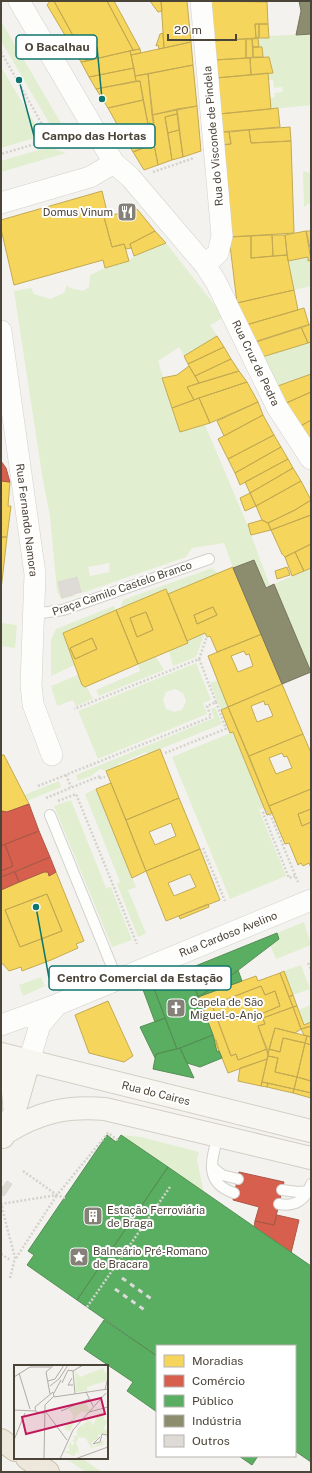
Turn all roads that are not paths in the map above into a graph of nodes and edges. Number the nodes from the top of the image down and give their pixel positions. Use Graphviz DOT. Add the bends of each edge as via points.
graph roads {
  1 [pos="19,1"];
  2 [pos="201,1"];
  3 [pos="114,163"];
  4 [pos="1,202"];
  5 [pos="205,265"];
  6 [pos="1,331"];
  7 [pos="311,459"];
  8 [pos="209,559"];
  9 [pos="34,614"];
  10 [pos="52,755"];
  11 [pos="50,815"];
  12 [pos="311,900"];
  13 [pos="117,979"];
  14 [pos="56,1005"];
  15 [pos="1,1025"];
  16 [pos="1,1054"];
  17 [pos="29,1061"];
  18 [pos="1,1063"];
  19 [pos="7,1128"];
  20 [pos="311,1131"];
  21 [pos="218,1136"];
  22 [pos="311,1158"];
  23 [pos="212,1168"];
  24 [pos="238,1179"];
  25 [pos="310,1188"];
  26 [pos="282,1190"];
  27 [pos="234,1193"];
  28 [pos="279,1204"];
  29 [pos="1,1440"];
  30 [pos="14,1449"];
  31 [pos="28,1459"];
  32 [pos="48,1472"];
  1 -- 3 [label="street, Rua Cruz de Pedra"];
  2 -- 5 [label="street, Rua do Visconde de Pindela" via="222,236 218,253"];
  3 -- 4 [label="street" via="90,177"];
  3 -- 5 [label="street, Rua Cruz de Pedra" via="130,177"];
  5 -- 7 [label="street, Rua Cruz de Pedra" via="224,296 277,407"];
  6 -- 9 [label="street, Rua Fernando Namora" via="32,542 35,574"];
  8 -- 9 [label="lane, Praça Camilo Castelo Branco" via="63,610"];
  9 -- 10 [label="street, Rua Fernando Namora" via="31,685 33,704"];
  11 -- 13 [label="lane"];
  12 -- 13 [label="street, Rua Cardoso Avelino"];
  13 -- 14 [label="street, Rua Cardoso Avelino"];
  14 -- 15 [label="street, Rua Cardoso Avelino"];
  14 -- 17 [label="street, Rua Cardoso Avelino" via="40,1025"];
  16 -- 17 [label="main road, Rua do Caires"];
  17 -- 19 [label="main road"];
  17 -- 20 [label="main road, Rua do Caires"];
  18 -- 19 [label="main road" via="9,1077 15,1098"];
  19 -- 21 [label="main road" via="58,1110 82,1108 125,1113"];
  21 -- 22 [label="main road"];
  21 -- 23 [label="lane"];
  23 -- 24 [label="lane" via="222,1175"];
  23 -- 27 [label="lane" via="213,1179 219,1186"];
  25 -- 26 [label="lane" via="298,1192"];
  25 -- 28 [label="lane" via="296,1204"];
  29 -- 30 [label="highway"];
  31 -- 32 [label="highway"];
}
